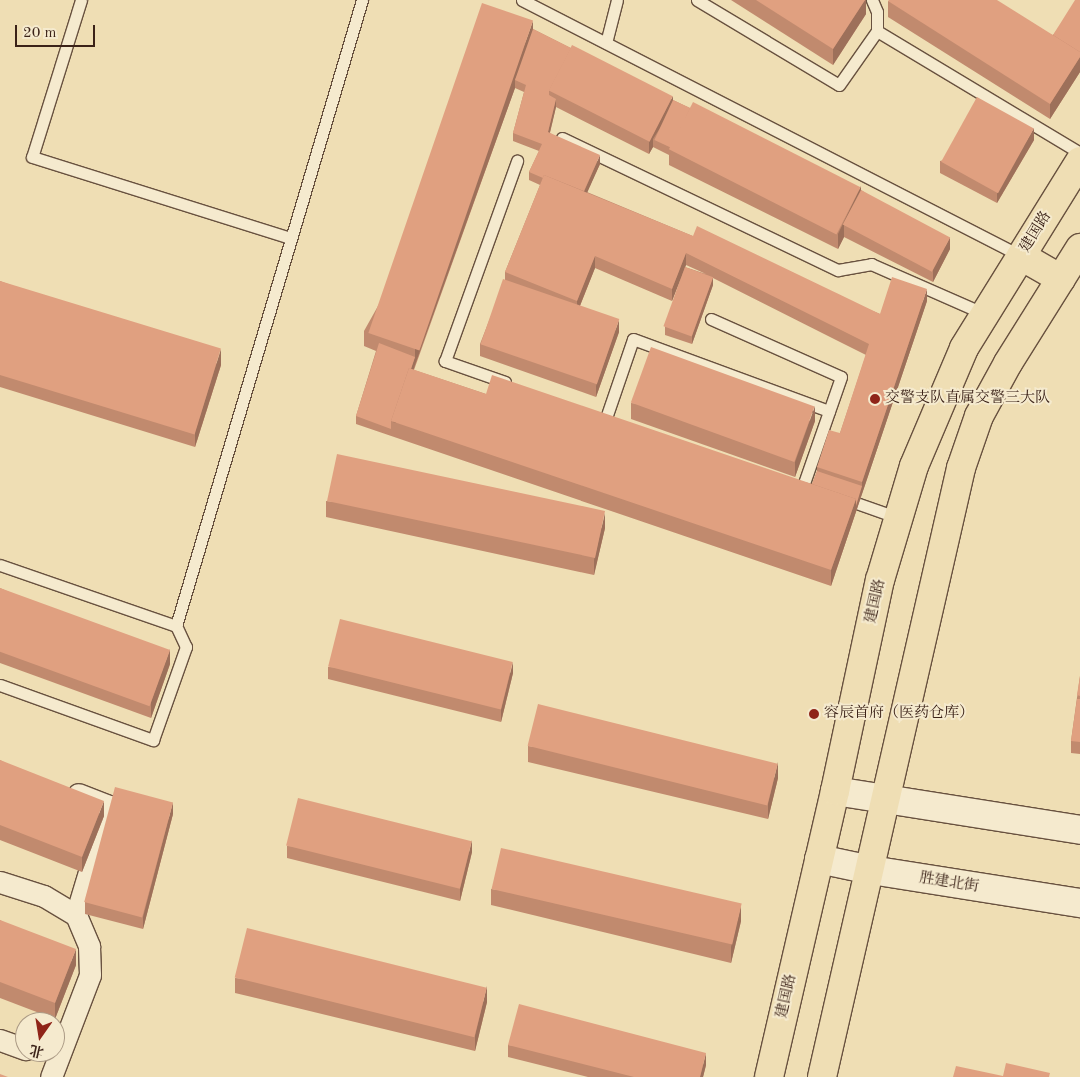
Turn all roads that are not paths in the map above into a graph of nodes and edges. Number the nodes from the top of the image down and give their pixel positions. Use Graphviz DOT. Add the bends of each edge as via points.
graph roads {
  1 [pos="81,0"];
  2 [pos="362,0"];
  3 [pos="522,0"];
  4 [pos="617,0"];
  5 [pos="697,0"];
  6 [pos="872,0"];
  7 [pos="877,31"];
  8 [pos="606,43"];
  9 [pos="562,138"];
  10 [pos="1080,153"];
  11 [pos="1080,161"];
  12 [pos="518,162"];
  13 [pos="291,238"];
  14 [pos="1080,248"];
  15 [pos="1021,256"];
  16 [pos="1061,279"];
  17 [pos="985,314"];
  18 [pos="711,319"];
  19 [pos="517,386"];
  20 [pos="829,411"];
  21 [pos="606,418"];
  22 [pos="787,481"];
  23 [pos="859,504"];
  24 [pos="899,518"];
  25 [pos="0,565"];
  26 [pos="176,626"];
  27 [pos="0,685"];
  28 [pos="55,785"];
  29 [pos="835,791"];
  30 [pos="884,800"];
  31 [pos="1080,830"];
  32 [pos="819,859"];
  33 [pos="871,870"];
  34 [pos="0,882"];
  35 [pos="1080,903"];
  36 [pos="76,915"];
  37 [pos="0,1040"];
  38 [pos="15,1045"];
  39 [pos="54,1069"];
  40 [pos="769,1077"];
  41 [pos="822,1077"];
  1 -- 13 [label="lane" via="32,157"];
  2 -- 13 [label="lane"];
  3 -- 8 [label="lane"];
  4 -- 8 [label="lane"];
  5 -- 7 [label="lane" via="839,85"];
  6 -- 7 [label="lane" via="877,12"];
  7 -- 10 [label="lane"];
  8 -- 15 [label="lane"];
  9 -- 17 [label="lane" via="838,270 871,264"];
  11 -- 15 [label="main road, 建国路"];
  12 -- 19 [label="lane" via="445,361"];
  13 -- 26 [label="lane"];
  14 -- 16 [label="main road"];
  15 -- 16 [label="main road"];
  15 -- 17 [label="main road, 建国路"];
  16 -- 30 [label="main road" via="979,416 961,468"];
  17 -- 24 [label="main road, 建国路" via="964,348 936,409 914,466"];
  18 -- 20 [label="lane" via="841,377"];
  20 -- 21 [label="lane" via="633,339"];
  20 -- 22 [label="lane" via="808,487"];
  23 -- 24 [label="lane"];
  24 -- 29 [label="main road, 建国路" via="880,580"];
  25 -- 26 [label="lane"];
  26 -- 27 [label="lane" via="186,647 153,740"];
  28 -- 36 [label="street" via="109,806"];
  29 -- 30 [label="main road"];
  29 -- 32 [label="main road, 建国路"];
  30 -- 31 [label="main road"];
  30 -- 33 [label="main road"];
  32 -- 33 [label="main road, 胜建北街"];
  32 -- 40 [label="main road, 建国路"];
  33 -- 35 [label="main road, 胜建北街"];
  33 -- 41 [label="main road"];
  34 -- 36 [label="street" via="44,896"];
  36 -- 39 [label="street" via="89,946 90,974"];
  37 -- 38 [label="street"];
}
